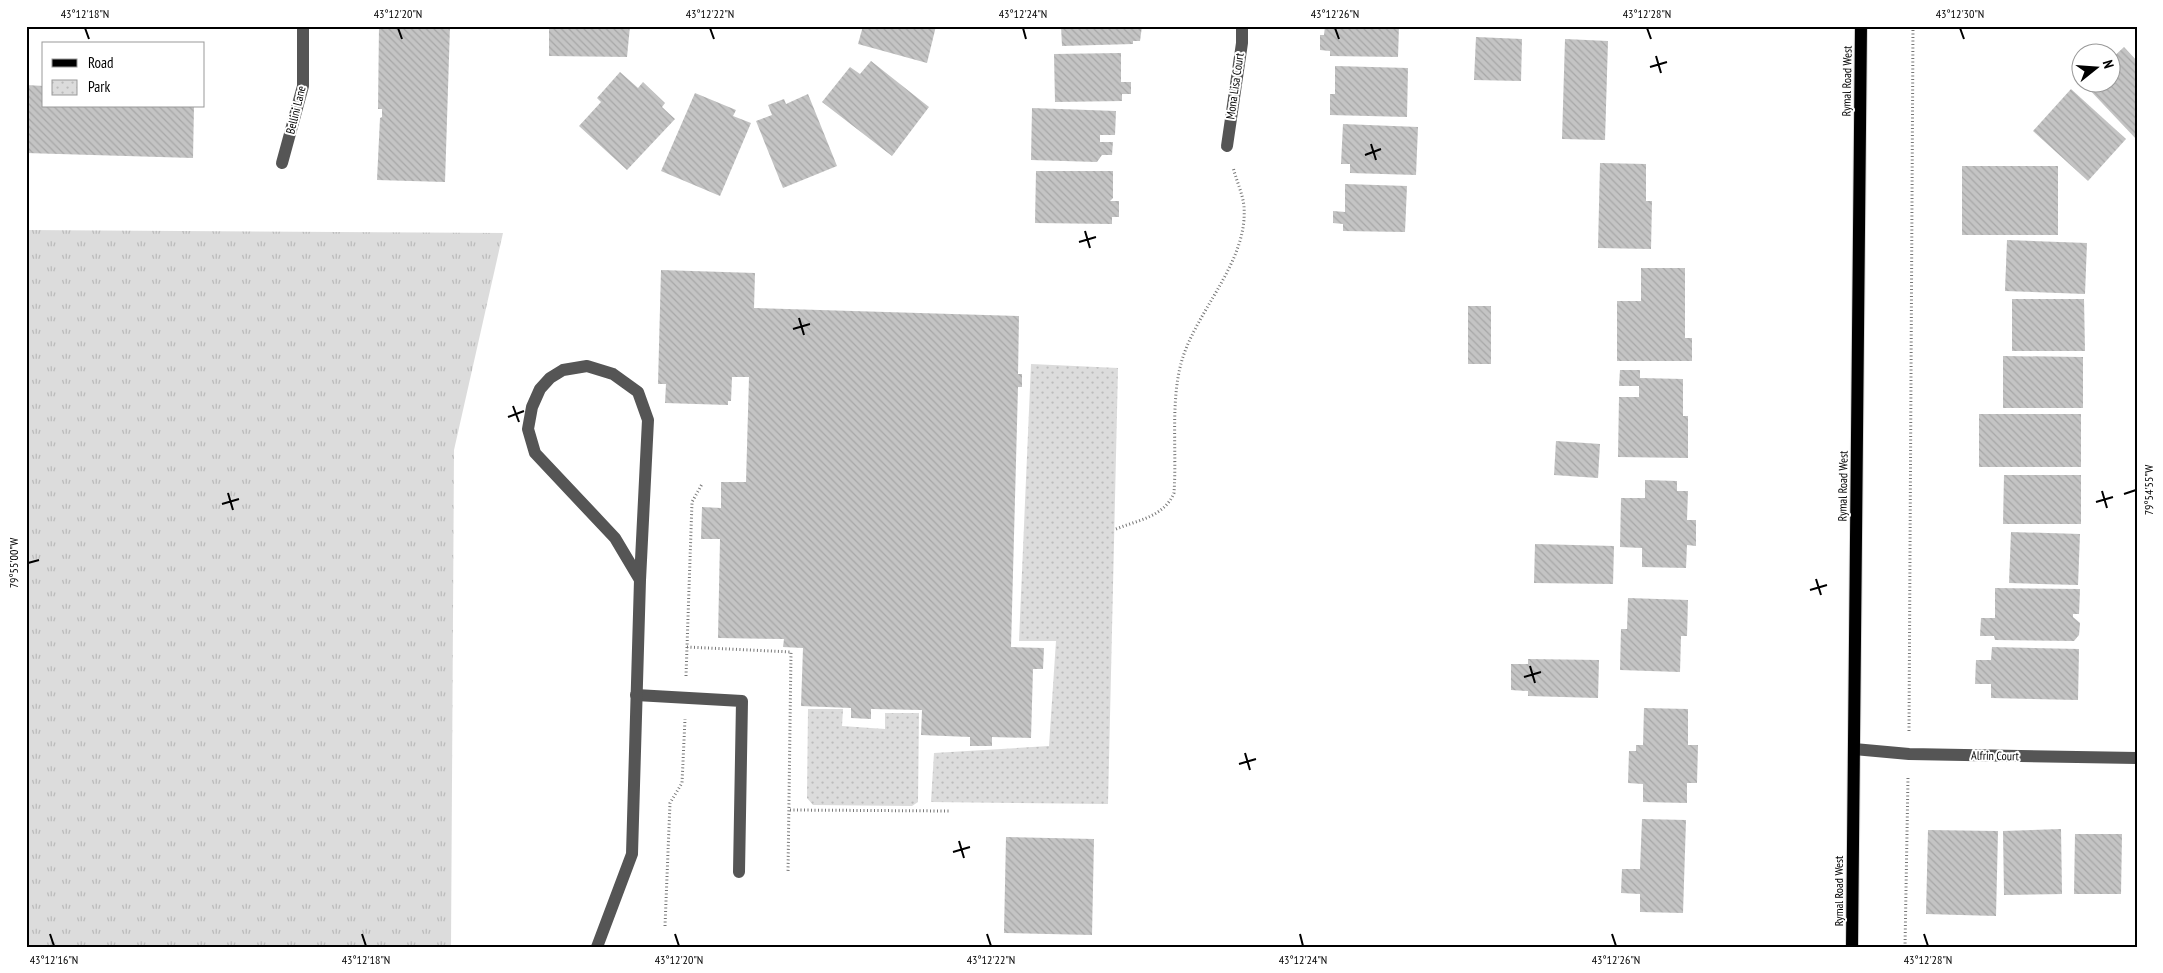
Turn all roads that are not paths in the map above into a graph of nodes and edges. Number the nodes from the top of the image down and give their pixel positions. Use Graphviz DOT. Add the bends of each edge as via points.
graph roads {
  1 [pos="303,26"];
  2 [pos="1242,26"];
  3 [pos="1861,26"];
  4 [pos="1227,146"];
  5 [pos="282,162"];
  6 [pos="640,580"];
  7 [pos="636,695"];
  8 [pos="1854,749"];
  9 [pos="2137,758"];
  10 [pos="738,872"];
  11 [pos="597,947"];
  12 [pos="1852,947"];
  1 -- 5 [label="street, Bellini Lane" via="303,86"];
  2 -- 4 [label="street, Mona Lisa Court"];
  3 -- 8 [label="main road, Rymal Road West"];
  6 -- 6 [label="street" via="648,420 638,392 613,374 587,366 563,370 540,389 532,406 528,429 535,453 615,538"];
  6 -- 7 [label="street"];
  7 -- 10 [label="street" via="742,702"];
  7 -- 11 [label="street" via="632,854"];
  8 -- 9 [label="street, Alfrin Court" via="1909,754"];
  8 -- 12 [label="main road, Rymal Road West"];
}
